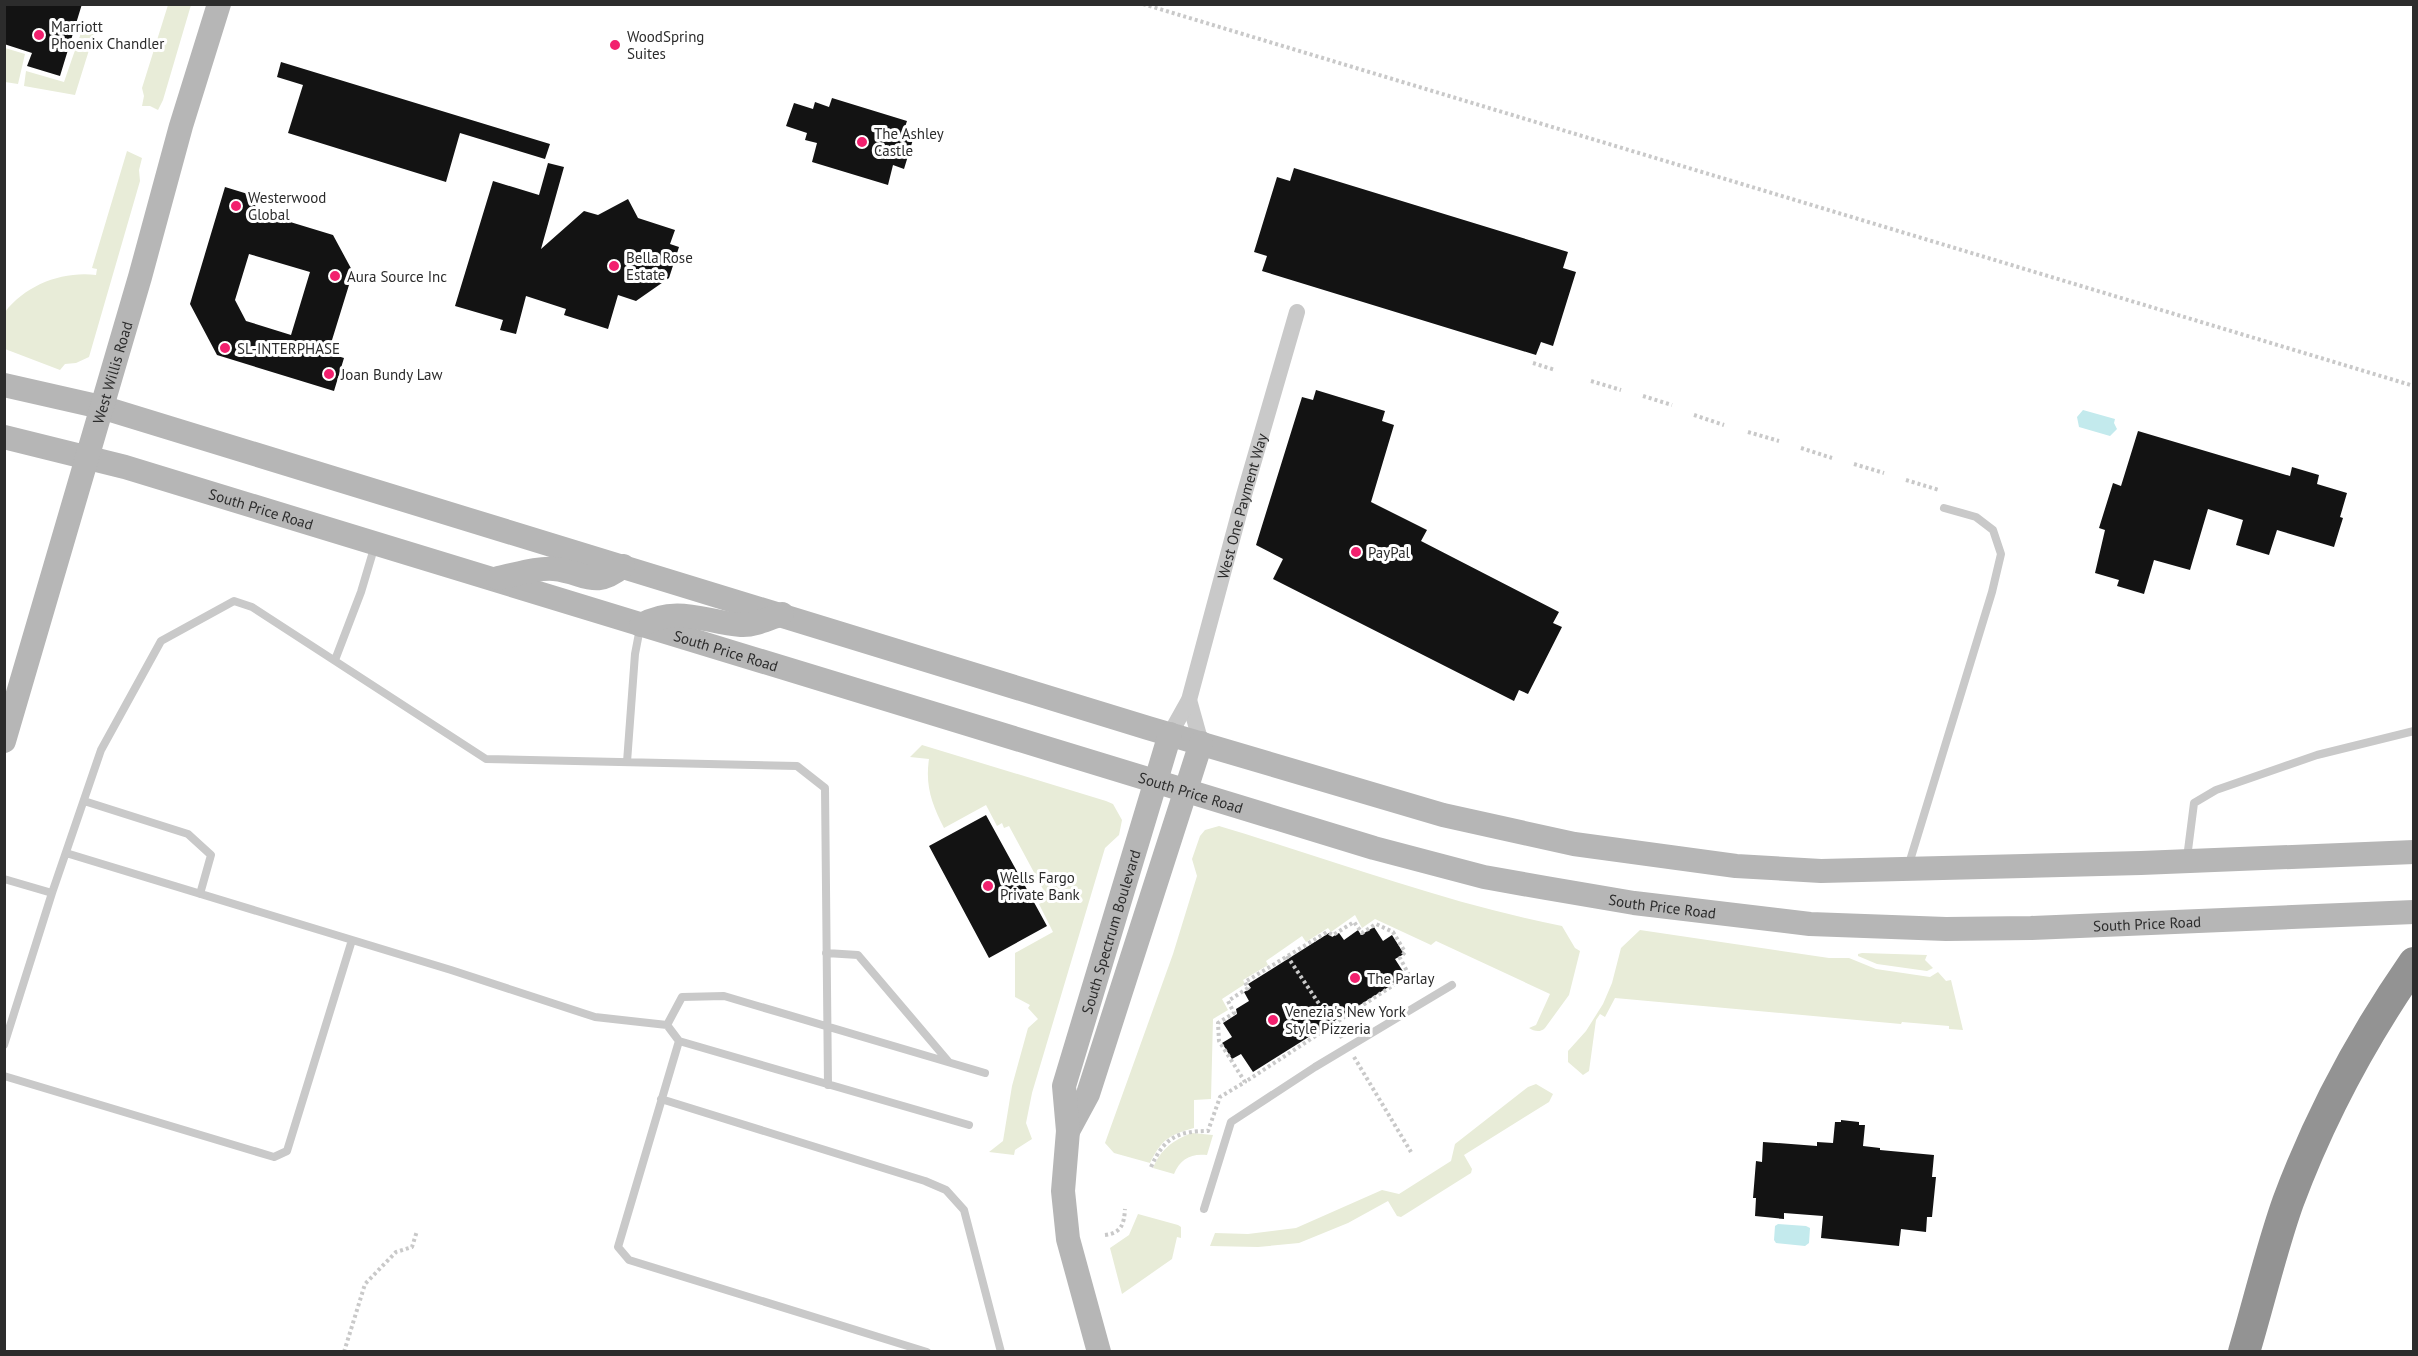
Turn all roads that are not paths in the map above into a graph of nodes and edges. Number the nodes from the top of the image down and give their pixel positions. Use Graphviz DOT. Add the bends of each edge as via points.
graph roads {
  1 [pos="219,4"];
  2 [pos="1297,312"];
  3 [pos="4,385"];
  4 [pos="101,407"];
  5 [pos="4,437"];
  6 [pos="87,456"];
  7 [pos="1944,508"];
  8 [pos="375,543"];
  9 [pos="623,566"];
  10 [pos="493,579"];
  11 [pos="782,614"];
  12 [pos="641,625"];
  13 [pos="335,660"];
  14 [pos="1189,700"];
  15 [pos="2414,731"];
  16 [pos="1170,734"];
  17 [pos="4,741"];
  18 [pos="1201,743"];
  19 [pos="627,762"];
  20 [pos="1156,782"];
  21 [pos="1186,791"];
  22 [pos="84,801"];
  23 [pos="2414,852"];
  24 [pos="66,853"];
  25 [pos="2186,861"];
  26 [pos="1907,870"];
  27 [pos="4,879"];
  28 [pos="52,893"];
  29 [pos="200,894"];
  30 [pos="2414,912"];
  31 [pos="352,940"];
  32 [pos="826,953"];
  33 [pos="2414,963"];
  34 [pos="1452,985"];
  35 [pos="668,1024"];
  36 [pos="826,1026"];
  37 [pos="679,1041"];
  38 [pos="4,1045"];
  39 [pos="949,1062"];
  40 [pos="985,1073"];
  41 [pos="4,1076"];
  42 [pos="828,1085"];
  43 [pos="661,1099"];
  44 [pos="969,1125"];
  45 [pos="1068,1131"];
  46 [pos="1204,1209"];
  47 [pos="927,1352"];
  48 [pos="1001,1352"];
  49 [pos="1100,1352"];
  50 [pos="2244,1352"];
  1 -- 4 [label="main road, West Willis Road"];
  2 -- 14 [label="street, West One Payment Way"];
  3 -- 4 [label="main road"];
  4 -- 6 [label="main road, West Willis Road"];
  4 -- 9 [label="main road"];
  5 -- 6 [label="main road, South Price Road"];
  6 -- 8 [label="main road, South Price Road"];
  6 -- 17 [label="main road, West Willis Road"];
  7 -- 26 [label="lane" via="1976,517 1993,530 2001,554"];
  8 -- 10 [label="main road, South Price Road"];
  8 -- 13 [label="lane"];
  9 -- 10 [label="main road" via="606,578 594,580 553,568"];
  9 -- 11 [label="main road"];
  10 -- 12 [label="main road, South Price Road"];
  11 -- 12 [label="main road" via="744,626 672,614"];
  11 -- 16 [label="main road"];
  12 -- 19 [label="lane" via="635,654"];
  12 -- 20 [label="main road, South Price Road"];
  13 -- 19 [label="lane" via="486,759"];
  13 -- 22 [label="lane" via="252,607 234,601 161,641 101,750"];
  14 -- 16 [label="street, West One Payment Way"];
  14 -- 18 [label="street"];
  15 -- 25 [label="lane" via="2317,755 2216,790 2194,803"];
  16 -- 18 [label="main road"];
  16 -- 20 [label="main road, South Spectrum Boulevard"];
  18 -- 21 [label="main road, South Spectrum Boulevard"];
  18 -- 26 [label="main road" via="1443,815 1574,844 1736,866 1821,871"];
  19 -- 32 [label="lane" via="797,766 825,788"];
  20 -- 21 [label="main road, South Price Road"];
  20 -- 45 [label="main road, South Spectrum Boulevard" via="1064,1086"];
  21 -- 30 [label="main road, South Price Road" via="1492,879 1634,903 1799,923 1879,928 2031,928"];
  21 -- 45 [label="main road, South Spectrum Boulevard" via="1088,1094"];
  22 -- 24 [label="lane"];
  22 -- 29 [label="lane" via="188,834 211,855"];
  23 -- 25 [label="main road"];
  24 -- 28 [label="lane"];
  24 -- 29 [label="lane"];
  25 -- 26 [label="main road"];
  27 -- 28 [label="lane"];
  28 -- 38 [label="lane"];
  29 -- 31 [label="lane"];
  31 -- 35 [label="lane" via="595,1017"];
  31 -- 41 [label="lane" via="287,1151 274,1157"];
  32 -- 36 [label="lane"];
  32 -- 39 [label="lane" via="858,955"];
  33 -- 50 [label="highway" via="2364,1037 2327,1107 2288,1204"];
  34 -- 46 [label="lane" via="1231,1122"];
  35 -- 36 [label="lane" via="682,997 724,996"];
  35 -- 37 [label="lane"];
  36 -- 39 [label="lane"];
  36 -- 42 [label="lane"];
  37 -- 42 [label="lane"];
  37 -- 43 [label="lane"];
  39 -- 40 [label="lane"];
  42 -- 44 [label="lane"];
  43 -- 47 [label="lane" via="618,1247 628,1260"];
  43 -- 48 [label="lane" via="946,1190 964,1210"];
  45 -- 49 [label="main road, South Spectrum Boulevard" via="1063,1191 1068,1239"];
}
